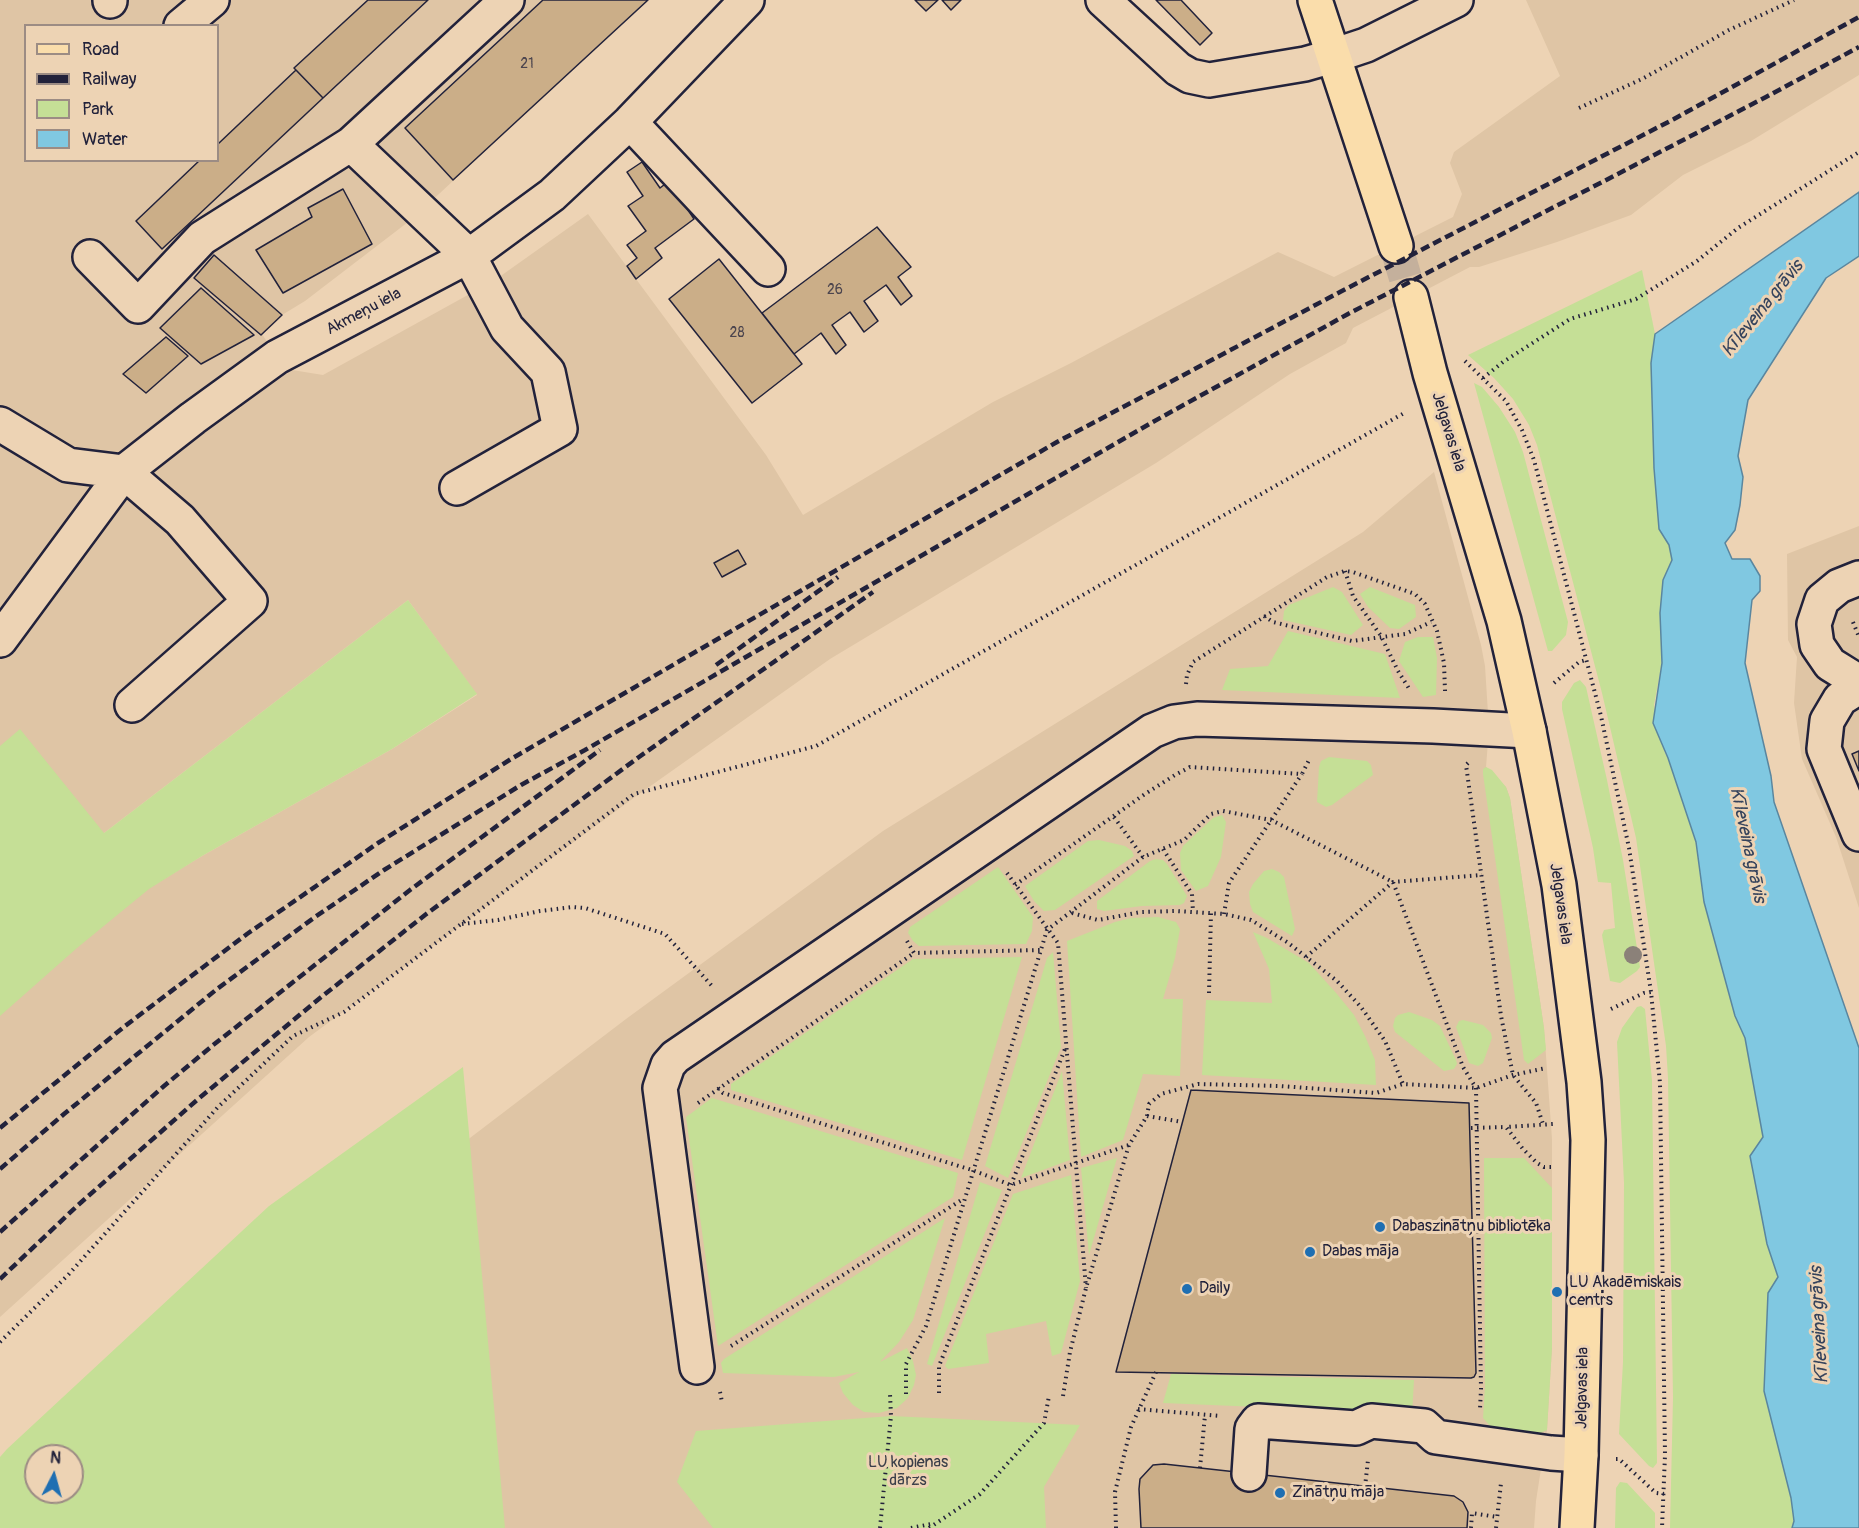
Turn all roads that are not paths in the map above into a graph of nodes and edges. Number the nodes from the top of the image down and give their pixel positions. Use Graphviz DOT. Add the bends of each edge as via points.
graph roads {
  1 [pos="212,0"];
  2 [pos="507,0"];
  3 [pos="747,0"];
  4 [pos="1103,0"];
  5 [pos="1315,0"];
  6 [pos="1402,0"];
  7 [pos="1456,0"];
  8 [pos="183,24"];
  9 [pos="1377,39"];
  10 [pos="1333,56"];
  11 [pos="630,122"];
  12 [pos="351,144"];
  13 [pos="1395,246"];
  14 [pos="469,256"];
  15 [pos="90,257"];
  16 [pos="768,269"];
  17 [pos="1411,297"];
  18 [pos="0,424"];
  19 [pos="124,472"];
  20 [pos="457,488"];
  21 [pos="1859,578"];
  22 [pos="0,640"];
  23 [pos="1859,682"];
  24 [pos="1859,687"];
  25 [pos="132,705"];
  26 [pos="1529,732"];
  27 [pos="1859,834"];
  28 [pos="709,1377"];
  29 [pos="1597,1456"];
  30 [pos="1249,1474"];
  31 [pos="1577,1528"];
  1 -- 8 [label="street"];
  2 -- 12 [label="street"];
  3 -- 11 [label="street, Akmeņu iela"];
  4 -- 10 [label="street" via="1190,76 1209,80"];
  5 -- 10 [label="main road"];
  6 -- 9 [label="street"];
  7 -- 9 [label="street"];
  9 -- 10 [label="street"];
  10 -- 13 [label="main road"];
  11 -- 14 [label="street, Akmeņu iela" via="552,195"];
  11 -- 16 [label="street"];
  12 -- 14 [label="street"];
  12 -- 15 [label="street" via="202,238 138,306"];
  14 -- 19 [label="street, Akmeņu iela" via="277,357"];
  14 -- 20 [label="street" via="507,328 548,372 560,429"];
  17 -- 26 [label="main road, Jelgavas iela" via="1504,621"];
  18 -- 19 [label="street" via="69,465"];
  19 -- 22 [label="street, Akmeņu iela"];
  19 -- 25 [label="street" via="180,520 250,602"];
  21 -- 23 [label="street" via="1839,586 1822,600 1814,624 1817,645 1830,664"];
  24 -- 27 [label="street" via="1840,699 1827,721 1824,749"];
  26 -- 28 [label="street" via="1197,719 1174,722 1152,731 675,1056 660,1088"];
  26 -- 29 [label="main road, Jelgavas iela" via="1559,885 1584,1082"];
  29 -- 30 [label="street" via="1436,1437 1424,1426 1371,1420 1362,1443 1258,1421 1252,1429"];
  29 -- 31 [label="main road, Jelgavas iela"];
}
